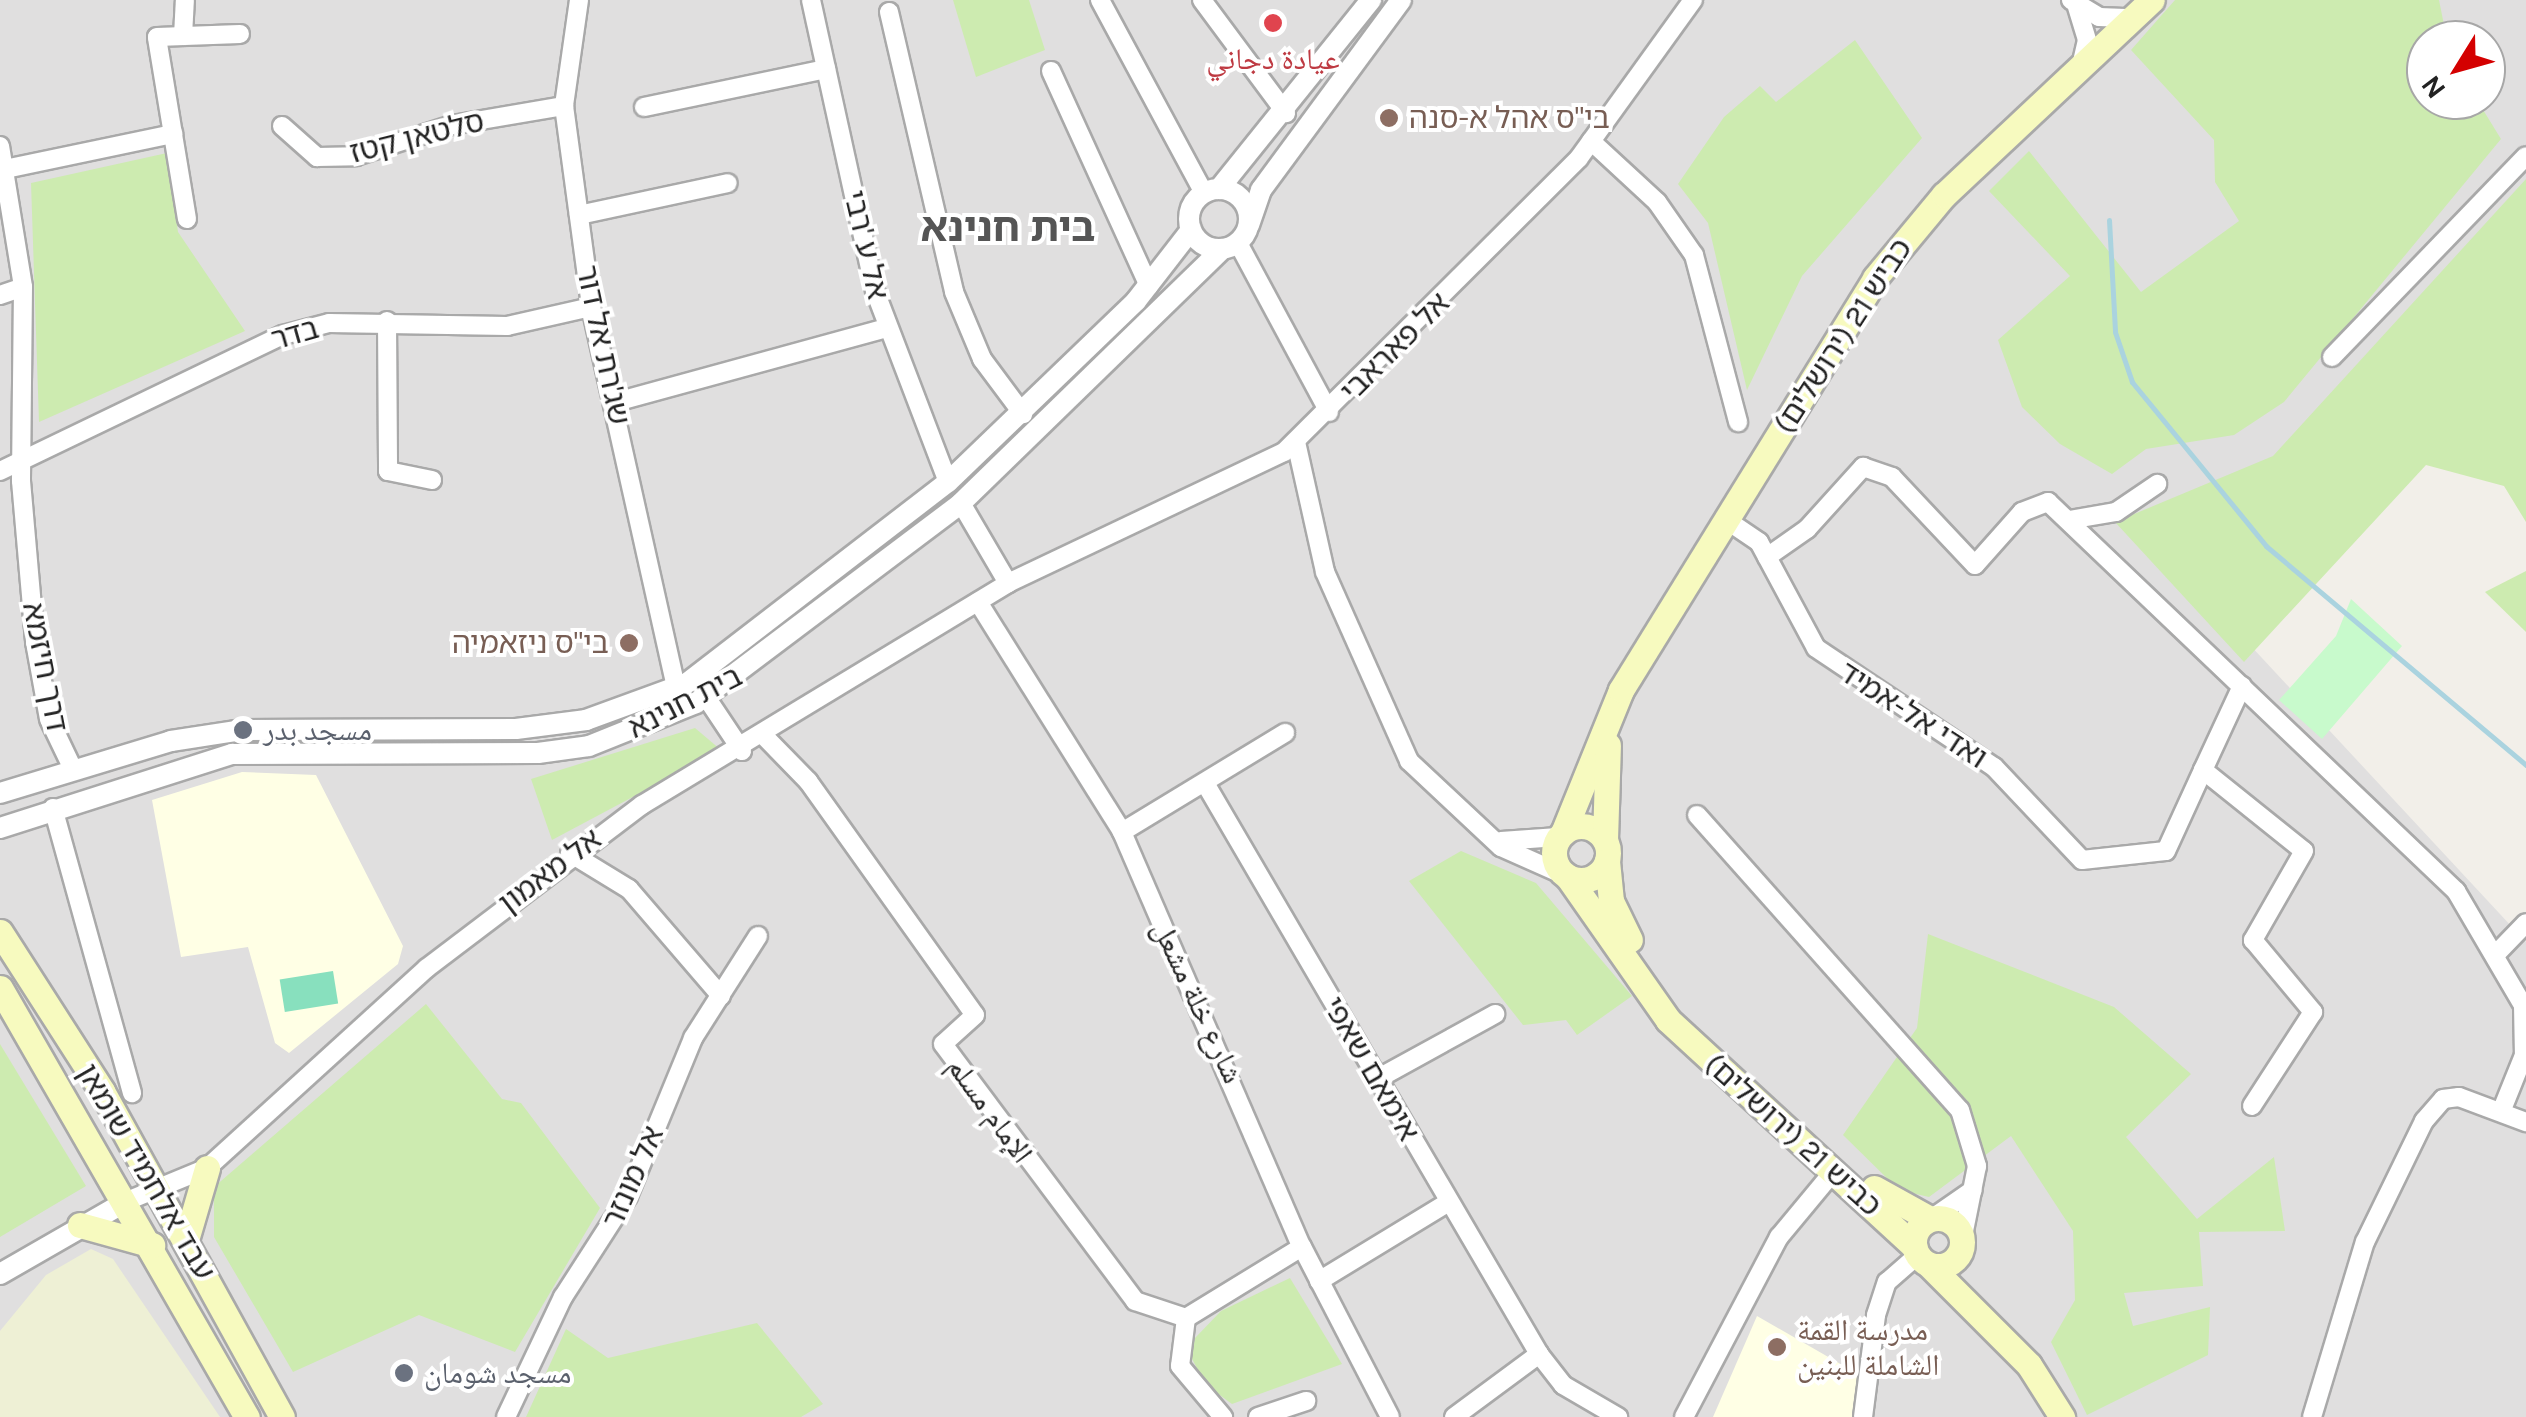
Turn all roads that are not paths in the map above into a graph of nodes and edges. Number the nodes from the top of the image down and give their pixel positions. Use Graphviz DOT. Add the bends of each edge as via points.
graph roads {
  1 [pos="185,0"];
  2 [pos="580,0"];
  3 [pos="811,0"];
  4 [pos="1100,0"];
  5 [pos="1202,0"];
  6 [pos="1371,0"];
  7 [pos="1401,0"];
  8 [pos="1693,0"];
  9 [pos="2152,0"];
  10 [pos="2074,3"];
  11 [pos="890,12"];
  12 [pos="2132,18"];
  13 [pos="240,34"];
  14 [pos="183,36"];
  15 [pos="2082,66"];
  16 [pos="826,69"];
  17 [pos="1051,72"];
  18 [pos="564,106"];
  19 [pos="644,107"];
  20 [pos="1286,113"];
  21 [pos="282,126"];
  22 [pos="172,134"];
  23 [pos="1590,141"];
  24 [pos="0,146"];
  25 [pos="2526,156"];
  26 [pos="6,169"];
  27 [pos="728,183"];
  28 [pos="1211,191"];
  29 [pos="579,214"];
  30 [pos="187,219"];
  31 [pos="8,222"];
  32 [pos="1191,230"];
  33 [pos="1236,239"];
  34 [pos="1149,286"];
  35 [pos="23,287"];
  36 [pos="0,295"];
  37 [pos="592,307"];
  38 [pos="387,322"];
  39 [pos="886,328"];
  40 [pos="2332,357"];
  41 [pos="616,402"];
  42 [pos="1329,412"];
  43 [pos="1023,414"];
  44 [pos="1738,422"];
  45 [pos="1296,442"];
  46 [pos="21,458"];
  47 [pos="0,471"];
  48 [pos="432,480"];
  49 [pos="948,482"];
  50 [pos="2157,484"];
  51 [pos="962,504"];
  52 [pos="1725,519"];
  53 [pos="2069,520"];
  54 [pos="1767,557"];
  55 [pos="1008,583"];
  56 [pos="978,602"];
  57 [pos="1630,674"];
  58 [pos="2242,686"];
  59 [pos="676,688"];
  60 [pos="706,697"];
  61 [pos="1285,733"];
  62 [pos="764,737"];
  63 [pos="742,751"];
  64 [pos="72,766"];
  65 [pos="2203,770"];
  66 [pos="1205,783"];
  67 [pos="0,792"];
  68 [pos="53,808"];
  69 [pos="1697,815"];
  70 [pos="0,828"];
  71 [pos="1478,829"];
  72 [pos="1122,832"];
  73 [pos="1560,835"];
  74 [pos="1606,851"];
  75 [pos="570,853"];
  76 [pos="1566,876"];
  77 [pos="0,932"];
  78 [pos="758,936"];
  79 [pos="2522,936"];
  80 [pos="2498,952"];
  81 [pos="0,988"];
  82 [pos="721,996"];
  83 [pos="1495,1014"];
  84 [pos="1376,1079"];
  85 [pos="132,1092"];
  86 [pos="2252,1106"];
  87 [pos="2501,1112"];
  88 [pos="2526,1122"];
  89 [pos="206,1168"];
  90 [pos="1833,1172"];
  91 [pos="1977,1175"];
  92 [pos="160,1191"];
  93 [pos="128,1202"];
  94 [pos="1449,1202"];
  95 [pos="1932,1218"];
  96 [pos="80,1224"];
  97 [pos="186,1240"];
  98 [pos="1962,1242"];
  99 [pos="152,1245"];
  100 [pos="1302,1247"];
  101 [pos="1921,1256"];
  102 [pos="0,1274"];
  103 [pos="1319,1282"];
  104 [pos="1186,1318"];
  105 [pos="2006,1339"];
  106 [pos="1539,1354"];
  107 [pos="1306,1401"];
  108 [pos="247,1417"];
  109 [pos="282,1417"];
  110 [pos="506,1417"];
  111 [pos="1223,1417"];
  112 [pos="1258,1417"];
  113 [pos="1390,1417"];
  114 [pos="1454,1417"];
  115 [pos="1618,1417"];
  116 [pos="1684,1417"];
  117 [pos="1863,1417"];
  118 [pos="2062,1417"];
  119 [pos="2312,1417"];
  1 -- 14 [label="street"];
  2 -- 18 [label="street, שג'רת אל דור"];
  3 -- 16 [label="street, אל ע 'רבי"];
  4 -- 28 [label="street"];
  5 -- 20 [label="street"];
  6 -- 20 [label="street"];
  7 -- 33 [label="street, בית חנינא" via="1261,190"];
  8 -- 23 [label="street, אל פאראבי"];
  9 -- 12 [label="main road, כביש 21 (ירושלים)"];
  10 -- 12 [label="street"];
  10 -- 15 [label="street" via="2087,40"];
  11 -- 43 [label="street" via="954,292 982,360"];
  12 -- 15 [label="main road, כביש 21 (ירושלים)"];
  13 -- 14 [label="street"];
  14 -- 22 [label="street" via="156,38"];
  15 -- 52 [label="main road, כביש 21 (ירושלים)" via="1898,248"];
  16 -- 19 [label="street"];
  16 -- 39 [label="street, אל ע 'רבי"];
  17 -- 34 [label="street"];
  18 -- 21 [label="street, סלטאן קטז" via="452,125 356,156 318,157"];
  18 -- 29 [label="street, שג'רת אל דור"];
  20 -- 28 [label="street"];
  22 -- 26 [label="street"];
  22 -- 30 [label="street"];
  23 -- 42 [label="street, אל פאראבי"];
  23 -- 44 [label="street" via="1658,202 1694,255"];
  24 -- 26 [label="street, דרך חיזמא"];
  25 -- 40 [label="street"];
  26 -- 31 [label="street, דרך חיזמא"];
  27 -- 29 [label="street"];
  28 -- 32 [label="street, בית חנינא" via="1190,209"];
  28 -- 33 [label="street" via="1246,204"];
  29 -- 37 [label="street, שג'רת אל דור"];
  31 -- 35 [label="street, דרך חיזמא"];
  32 -- 33 [label="street"];
  32 -- 34 [label="street, בית חנינא"];
  33 -- 42 [label="street"];
  33 -- 51 [label="street, בית חנינא"];
  34 -- 43 [label="street, בית חנינא"];
  35 -- 36 [label="street"];
  35 -- 46 [label="street, דרך חיזמא"];
  37 -- 38 [label="street, בדר" via="507,326"];
  37 -- 41 [label="street, שג'רת אל דור"];
  38 -- 46 [label="street, בדר" via="283,336"];
  38 -- 48 [label="street" via="388,471"];
  39 -- 41 [label="street"];
  39 -- 49 [label="street, אל ע 'רבי"];
  41 -- 59 [label="street, שג'רת אל דור"];
  42 -- 45 [label="street, אל פאראבי"];
  43 -- 49 [label="street, בית חנינא"];
  45 -- 55 [label="street, אל פאראבי" via="1222,487"];
  45 -- 71 [label="street" via="1325,572 1400,746"];
  46 -- 47 [label="street, בדר"];
  46 -- 64 [label="street, דרך חיזמא" via="36,642 49,719"];
  49 -- 59 [label="street, בית חנינא" via="726,659"];
  50 -- 53 [label="street" via="2116,512"];
  51 -- 55 [label="street"];
  51 -- 60 [label="street, בית חנינא"];
  52 -- 54 [label="street, ואדי אל-אמיד"];
  52 -- 57 [label="main road, כביש 21 (ירושלים)"];
  53 -- 54 [label="street" via="2048,502 2022,512 1975,565 1892,478 1862,467 1808,529"];
  53 -- 58 [label="street"];
  54 -- 65 [label="street, ואדי אל-אמיד" via="1816,648 1994,767 2082,860 2166,851"];
  55 -- 56 [label="street, אל מאמון"];
  56 -- 62 [label="street, אל מאמון"];
  56 -- 72 [label="street, شارع خلة مشعل"];
  57 -- 73 [label="main road, כביש 21 (ירושלים)"];
  57 -- 74 [label="main road, כביש 21 (ירושלים)" via="1606,762"];
  58 -- 65 [label="street"];
  58 -- 80 [label="street" via="2407,838"];
  59 -- 64 [label="street, בית חנינא" via="586,720 533,727 243,730"];
  60 -- 63 [label="street"];
  60 -- 68 [label="street, בית חנינא" via="589,746 232,754"];
  61 -- 66 [label="street"];
  62 -- 63 [label="street, אל מאמון"];
  62 -- 104 [label="street, الإمام مسلم" via="808,781 975,1015 943,1044 1092,1252 1135,1301"];
  63 -- 75 [label="street, אל מאמון"];
  64 -- 67 [label="street, בית חנינא"];
  65 -- 86 [label="street" via="2304,851 2253,940 2313,1012"];
  66 -- 72 [label="street"];
  66 -- 84 [label="street, אימאם שאפי"];
  68 -- 70 [label="street, בית חנינא"];
  68 -- 85 [label="street"];
  69 -- 91 [label="street" via="1944,1088 1970,1130"];
  71 -- 73 [label="street" via="1515,845"];
  71 -- 76 [label="street"];
  72 -- 100 [label="street, شارع خلة مشعل"];
  73 -- 74 [label="main road" via="1582,826"];
  73 -- 76 [label="main road" via="1554,858"];
  74 -- 76 [label="main road" via="1594,878"];
  74 -- 95 [label="main road, כביש 21 (ירושלים)" via="1615,912 1679,1010 1890,1202"];
  75 -- 82 [label="street" via="629,889"];
  75 -- 89 [label="street, אל מאמון"];
  76 -- 90 [label="main road, כביש 21 (ירושלים)" via="1668,1020"];
  77 -- 92 [label="main road, עבד אלחמיד שומאן"];
  78 -- 82 [label="street, אל מונזר"];
  79 -- 80 [label="street"];
  80 -- 87 [label="street" via="2523,1005 2524,1055"];
  81 -- 93 [label="main road, עבד אלחמיד שומאן"];
  82 -- 110 [label="street, אל מונזר" via="693,1038 628,1196 564,1297"];
  83 -- 84 [label="street"];
  84 -- 94 [label="street, אימאם שאפי"];
  87 -- 88 [label="street"];
  87 -- 119 [label="street" via="2443,1099 2424,1122 2365,1242"];
  89 -- 92 [label="street, אל מאמון"];
  89 -- 97 [label="main road"];
  90 -- 101 [label="main road, כביש 21 (ירושלים)"];
  90 -- 116 [label="street" via="1779,1238"];
  91 -- 95 [label="street" via="1964,1202"];
  91 -- 98 [label="street"];
  92 -- 93 [label="street, אל מאמון"];
  92 -- 97 [label="main road, עבד אלחמיד שומאן"];
  93 -- 96 [label="street"];
  93 -- 99 [label="main road, עבד אלחמיד שומאן"];
  94 -- 103 [label="street"];
  94 -- 106 [label="street, אימאם שאפי"];
  95 -- 98 [label="main road, כביש 21 (ירושלים)" via="1954,1223"];
  95 -- 101 [label="main road"];
  96 -- 99 [label="main road"];
  96 -- 102 [label="street"];
  97 -- 109 [label="main road, עבד אלחמיד שומאן"];
  98 -- 101 [label="main road" via="1953,1262"];
  98 -- 105 [label="main road, כביש 21 (ירושלים)"];
  99 -- 108 [label="main road, עבד אלחמיד שומאן"];
  100 -- 103 [label="street, شارع خلة مشعل"];
  100 -- 104 [label="street"];
  101 -- 105 [label="main road, כביש 21 (ירושלים)"];
  101 -- 117 [label="street" via="1888,1282 1876,1315"];
  103 -- 113 [label="street, شارع خلة مشعل"];
  104 -- 111 [label="street" via="1180,1366"];
  105 -- 118 [label="main road, כביש 21 (ירושלים)"];
  106 -- 114 [label="street"];
  106 -- 115 [label="street, אימאם שאפי" via="1563,1386"];
  107 -- 112 [label="street"];
}
